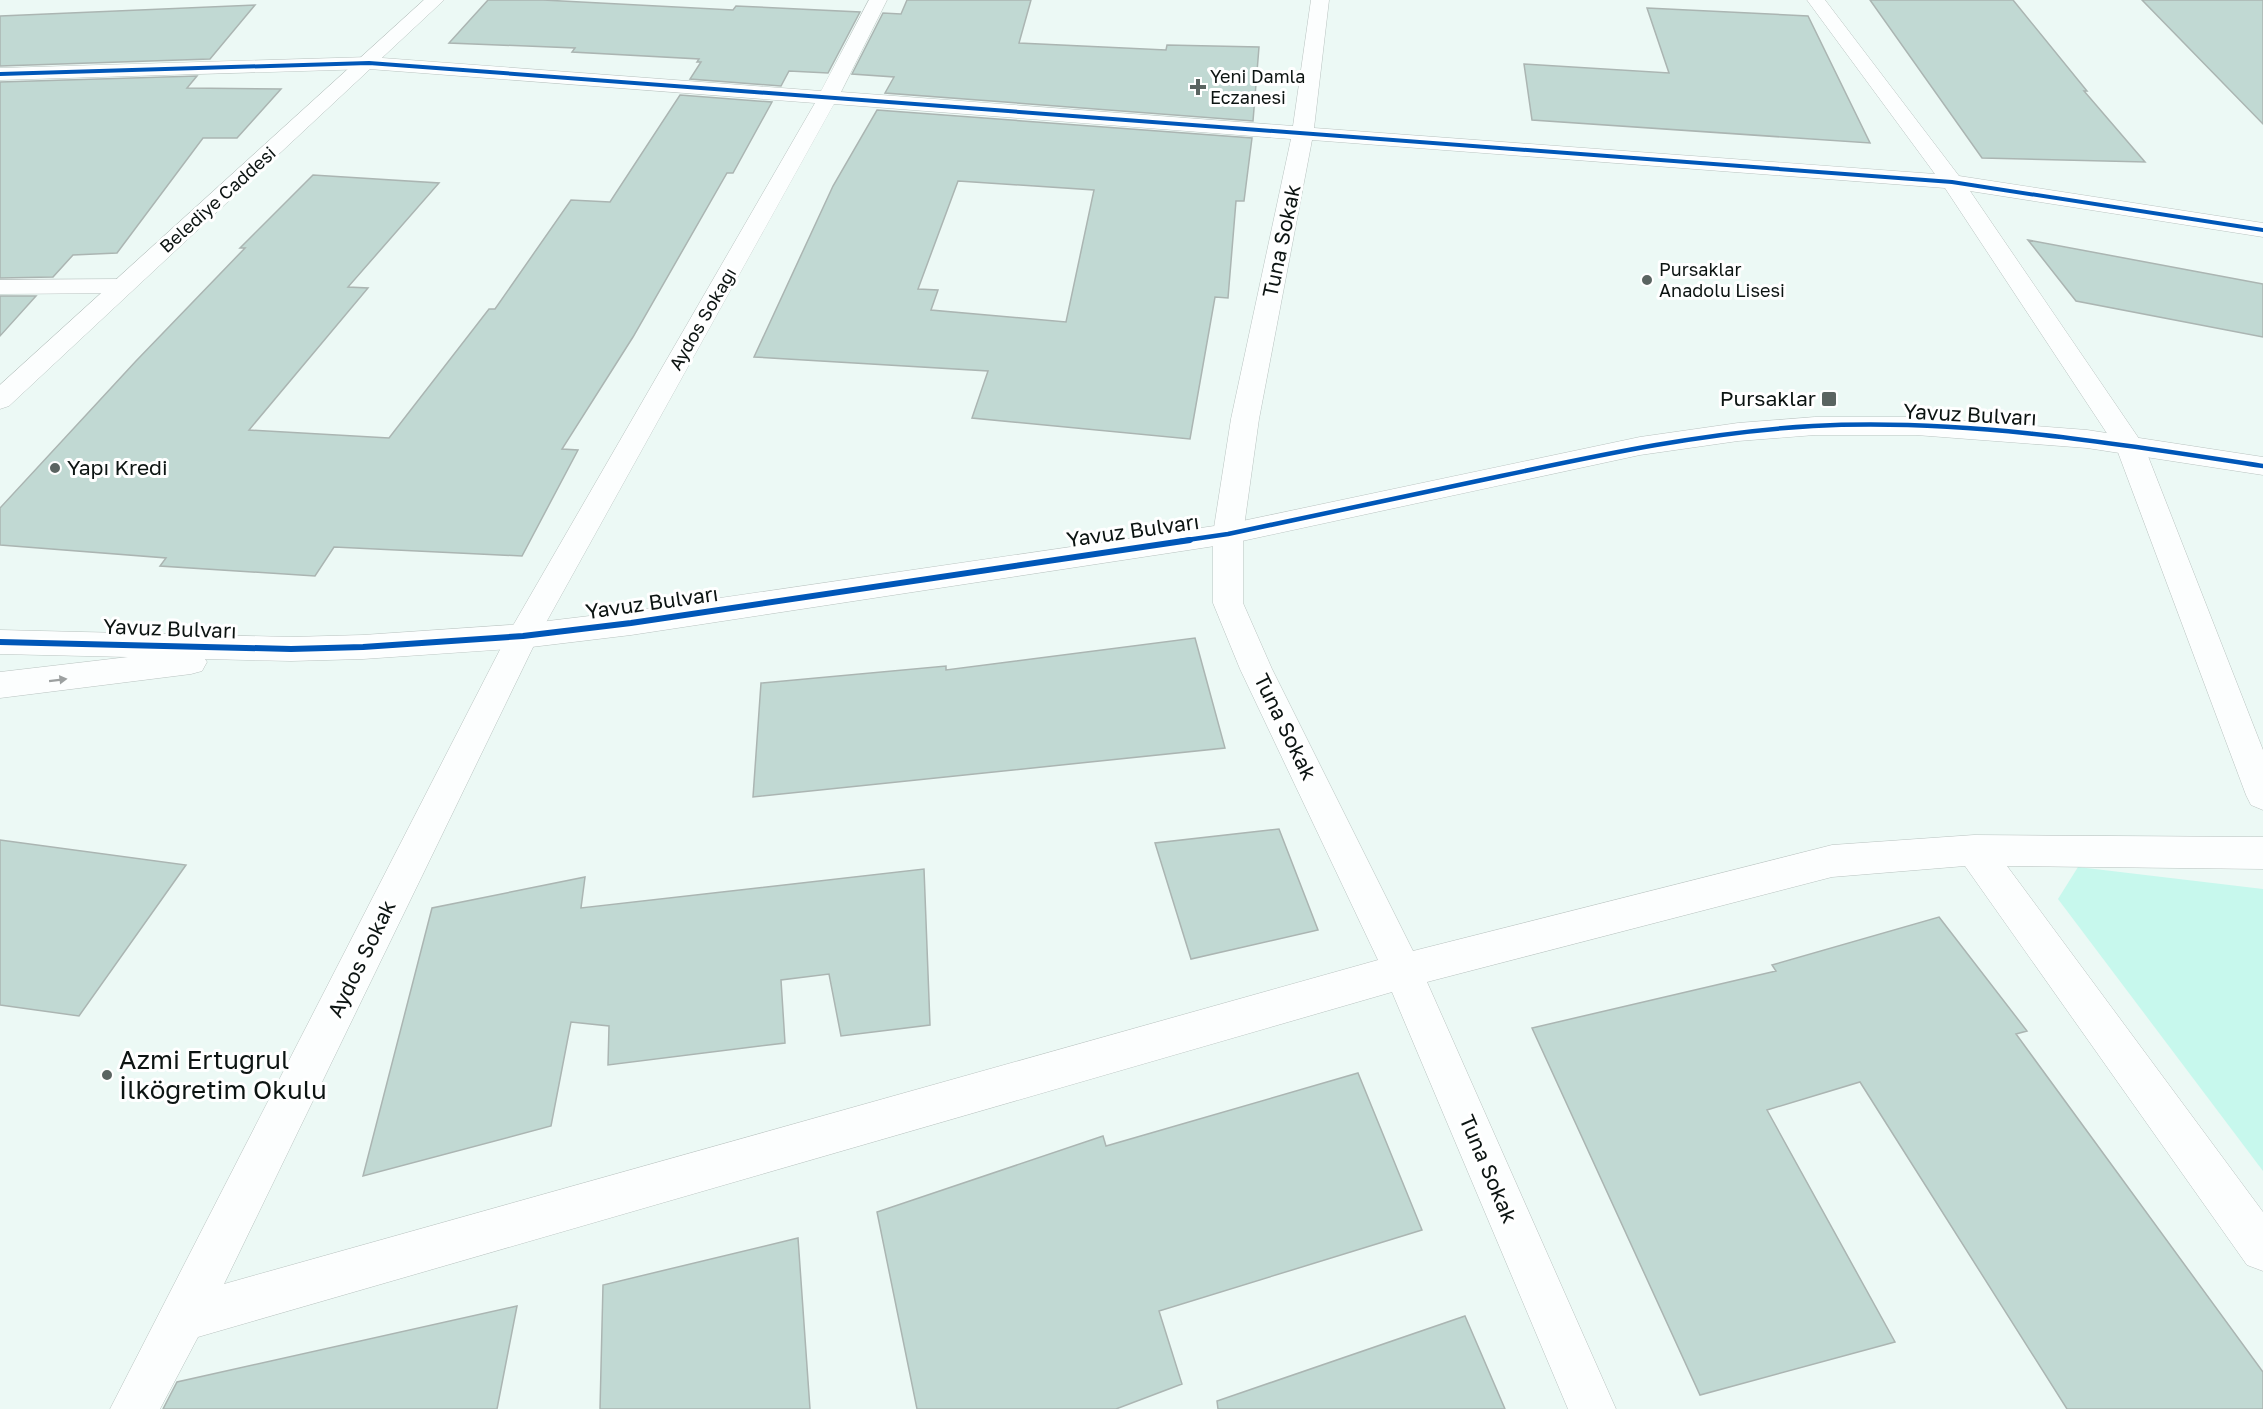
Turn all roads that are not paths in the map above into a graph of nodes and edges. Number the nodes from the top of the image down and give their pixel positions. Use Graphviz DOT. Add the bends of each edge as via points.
graph roads {
  1 [pos="435,0"];
  2 [pos="878,0"];
  3 [pos="1320,0"];
  4 [pos="1816,0"];
  5 [pos="369,63"];
  6 [pos="0,74"];
  7 [pos="828,97"];
  8 [pos="1304,133"];
  9 [pos="1952,182"];
  10 [pos="2263,231"];
  11 [pos="123,286"];
  12 [pos="0,287"];
  13 [pos="0,400"];
  14 [pos="2130,446"];
  15 [pos="2263,466"];
  16 [pos="1228,534"];
  17 [pos="523,636"];
  18 [pos="0,642"];
  19 [pos="291,649"];
  20 [pos="0,685"];
  21 [pos="2263,795"];
  22 [pos="1974,850"];
  23 [pos="2263,853"];
  24 [pos="1403,971"];
  25 [pos="2263,1249"];
  26 [pos="183,1318"];
  27 [pos="134,1409"];
  28 [pos="1592,1409"];
  1 -- 5 [label="street, Belediye Caddesi"];
  2 -- 7 [label="street, Aydos Sokağı"];
  3 -- 8 [label="street, Tuna Sokak"];
  4 -- 9 [label="street"];
  5 -- 6 [label="street"];
  5 -- 7 [label="street"];
  5 -- 11 [label="street, Belediye Caddesi"];
  7 -- 8 [label="street"];
  7 -- 17 [label="street, Aydos Sokağı"];
  8 -- 9 [label="street"];
  8 -- 16 [label="street, Tuna Sokak" via="1245,419"];
  9 -- 10 [label="street"];
  9 -- 14 [label="street"];
  11 -- 12 [label="street"];
  11 -- 13 [label="street, Belediye Caddesi"];
  14 -- 15 [label="street, Yavuz Bulvarı"];
  14 -- 16 [label="street, Yavuz Bulvarı" via="2077,438 1916,426 1815,426 1738,432 1640,446"];
  14 -- 21 [label="street"];
  16 -- 17 [label="street, Yavuz Bulvarı"];
  16 -- 24 [label="street, Tuna Sokak" via="1228,603 1256,669"];
  17 -- 19 [label="street, Yavuz Bulvarı"];
  17 -- 26 [label="street, Aydos Sokak"];
  18 -- 19 [label="street, Yavuz Bulvarı"];
  20 -- 19 [label="street, Yavuz Bulvarı, one-way"];
  22 -- 23 [label="street"];
  22 -- 24 [label="street" via="1832,861"];
  22 -- 25 [label="street"];
  24 -- 26 [label="street"];
  24 -- 28 [label="street, Tuna Sokak"];
  26 -- 27 [label="street, Aydos Sokak"];
}
